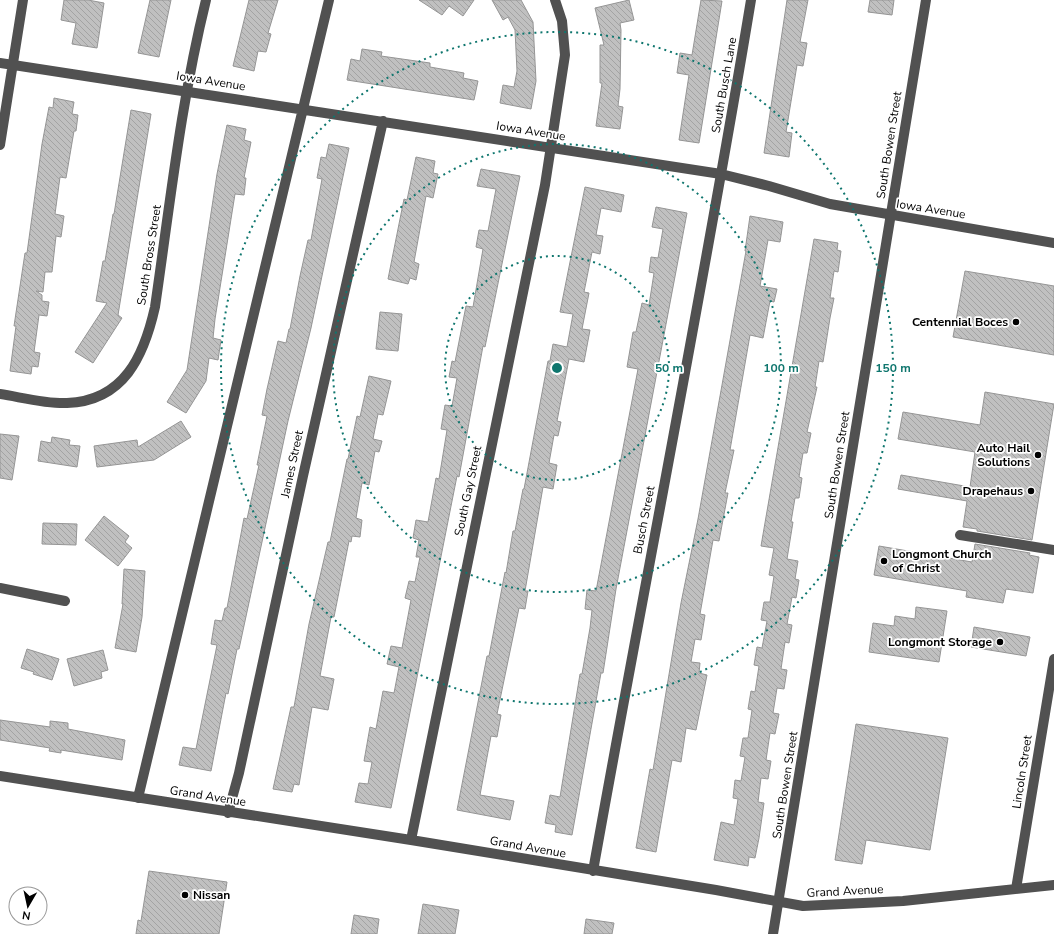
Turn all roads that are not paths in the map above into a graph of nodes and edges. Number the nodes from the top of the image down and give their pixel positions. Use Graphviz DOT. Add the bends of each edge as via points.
graph roads {
  1 [pos="23,0"];
  2 [pos="206,0"];
  3 [pos="329,0"];
  4 [pos="555,0"];
  5 [pos="751,0"];
  6 [pos="926,0"];
  7 [pos="0,63"];
  8 [pos="13,65"];
  9 [pos="186,90"];
  10 [pos="303,108"];
  11 [pos="383,121"];
  12 [pos="0,145"];
  13 [pos="551,147"];
  14 [pos="721,174"];
  15 [pos="891,216"];
  16 [pos="1054,243"];
  17 [pos="0,394"];
  18 [pos="960,535"];
  19 [pos="1054,550"];
  20 [pos="0,588"];
  21 [pos="65,600"];
  22 [pos="1054,659"];
  23 [pos="0,776"];
  24 [pos="138,798"];
  25 [pos="228,813"];
  26 [pos="411,840"];
  27 [pos="594,871"];
  28 [pos="1054,885"];
  29 [pos="1016,889"];
  30 [pos="779,902"];
  31 [pos="773,934"];
  1 -- 8 [label="street"];
  2 -- 9 [label="street, South Bross Street"];
  3 -- 10 [label="street"];
  4 -- 13 [label="street, South Gay Street" via="562,21 564,55"];
  5 -- 14 [label="street, South Busch Lane"];
  6 -- 15 [label="street, South Bowen Street"];
  7 -- 8 [label="street, Iowa Avenue"];
  8 -- 9 [label="street, Iowa Avenue"];
  8 -- 12 [label="street"];
  9 -- 10 [label="street, Iowa Avenue"];
  9 -- 17 [label="street, South Bross Street" via="155,306 149,335 137,362 125,378 106,393 83,402 65,403"];
  10 -- 11 [label="street, Iowa Avenue"];
  10 -- 24 [label="street"];
  11 -- 13 [label="street, Iowa Avenue"];
  11 -- 25 [label="street, James Street" via="303,476 240,773"];
  13 -- 14 [label="street, Iowa Avenue"];
  13 -- 26 [label="street, South Gay Street" via="522,303"];
  14 -- 15 [label="street, Iowa Avenue" via="830,204"];
  14 -- 27 [label="street, Busch Street" via="634,640"];
  15 -- 16 [label="street, Iowa Avenue"];
  15 -- 30 [label="street, South Bowen Street"];
  18 -- 19 [label="street"];
  20 -- 21 [label="street"];
  22 -- 29 [label="street, Lincoln Street"];
  23 -- 24 [label="street, Grand Avenue"];
  24 -- 25 [label="street, Grand Avenue"];
  25 -- 26 [label="street, Grand Avenue"];
  26 -- 27 [label="street, Grand Avenue"];
  27 -- 30 [label="street, Grand Avenue"];
  28 -- 29 [label="street, Grand Avenue"];
  29 -- 30 [label="street, Grand Avenue" via="903,901 803,906"];
  30 -- 31 [label="street, South Bowen Street"];
}
